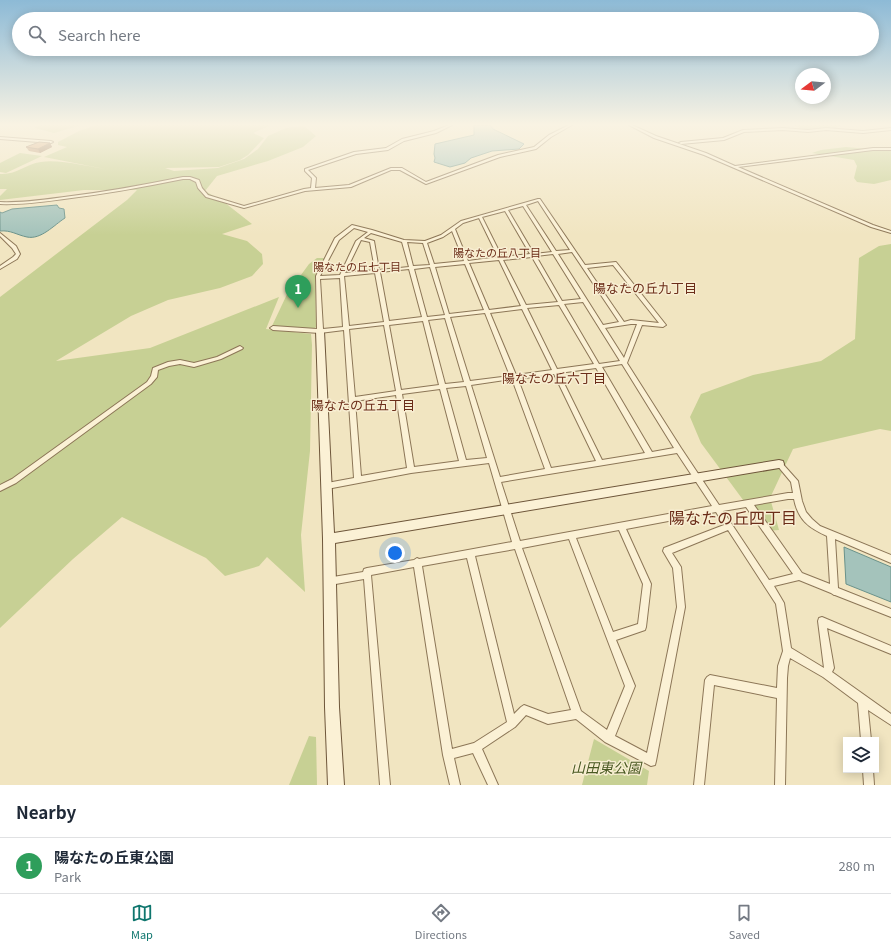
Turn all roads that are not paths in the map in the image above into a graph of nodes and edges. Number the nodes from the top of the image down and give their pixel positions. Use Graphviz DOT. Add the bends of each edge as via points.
graph roads {
  1 [pos="330,162"];
  2 [pos="484,162"];
  3 [pos="723,162"];
  4 [pos="770,162"];
  5 [pos="734,166"];
  6 [pos="313,189"];
  7 [pos="0,203"];
  8 [pos="524,204"];
  9 [pos="506,209"];
  10 [pos="480,217"];
  11 [pos="453,229"];
  12 [pos="371,231"];
  13 [pos="891,232"];
  14 [pos="0,234"];
  15 [pos="360,239"];
  16 [pos="404,241"];
  17 [pos="425,242"];
  18 [pos="573,251"];
  19 [pos="555,253"];
  20 [pos="534,255"];
  21 [pos="501,259"];
  22 [pos="468,262"];
  23 [pos="433,266"];
  24 [pos="584,267"];
  25 [pos="0,268"];
  26 [pos="411,268"];
  27 [pos="377,272"];
  28 [pos="342,275"];
  29 [pos="318,278"];
  30 [pos="585,300"];
  31 [pos="560,303"];
  32 [pos="524,307"];
  33 [pos="487,312"];
  34 [pos="448,316"];
  35 [pos="424,319"];
  36 [pos="385,323"];
  37 [pos="640,323"];
  38 [pos="623,324"];
  39 [pos="602,327"];
  40 [pos="273,328"];
  41 [pos="346,329"];
  42 [pos="320,331"];
  43 [pos="240,348"];
  44 [pos="625,362"];
  45 [pos="596,366"];
  46 [pos="556,371"];
  47 [pos="514,377"];
  48 [pos="469,383"];
  49 [pos="442,387"];
  50 [pos="399,393"];
  51 [pos="353,399"];
  52 [pos="679,450"];
  53 [pos="650,455"];
  54 [pos="491,460"];
  55 [pos="463,463"];
  56 [pos="600,463"];
  57 [pos="779,464"];
  58 [pos="411,470"];
  59 [pos="549,471"];
  60 [pos="697,477"];
  61 [pos="358,480"];
  62 [pos="497,480"];
  63 [pos="327,486"];
  64 [pos="0,488"];
  65 [pos="797,496"];
  66 [pos="748,503"];
  67 [pos="506,509"];
  68 [pos="719,509"];
  69 [pos="621,526"];
  70 [pos="730,526"];
  71 [pos="571,535"];
  72 [pos="831,535"];
  73 [pos="329,539"];
  74 [pos="517,544"];
  75 [pos="470,553"];
  76 [pos="891,559"];
  77 [pos="417,562"];
  78 [pos="367,574"];
  79 [pos="799,576"];
  80 [pos="330,581"];
  81 [pos="768,584"];
  82 [pos="834,591"];
  83 [pos="891,613"];
  84 [pos="611,637"];
  85 [pos="891,650"];
  86 [pos="787,651"];
  87 [pos="826,674"];
  88 [pos="782,694"];
  89 [pos="863,701"];
  90 [pos="577,714"];
  91 [pos="891,720"];
  92 [pos="512,724"];
  93 [pos="866,737"];
  94 [pos="609,738"];
  95 [pos="476,747"];
  96 [pos="448,755"];
  97 [pos="868,773"];
  98 [pos="336,785"];
  99 [pos="385,785"];
  100 [pos="455,785"];
  101 [pos="493,785"];
  102 [pos="699,785"];
  103 [pos="780,785"];
  104 [pos="869,785"];
  1 -- 6 [label="street" via="306,170 314,178"];
  2 -- 6 [label="street" via="426,183 396,169 387,170 350,186"];
  3 -- 5 [label="street"];
  4 -- 5 [label="street"];
  5 -- 13 [label="street"];
  6 -- 7 [label="street" via="242,207 207,196 198,181 183,178 95,194 17,204"];
  8 -- 9 [label="street"];
  8 -- 18 [label="street" via="539,200"];
  8 -- 19 [label="street"];
  9 -- 10 [label="street"];
  9 -- 20 [label="street"];
  10 -- 11 [label="street" via="462,222"];
  10 -- 21 [label="street"];
  11 -- 17 [label="street"];
  11 -- 22 [label="street"];
  12 -- 15 [label="street"];
  12 -- 16 [label="street"];
  12 -- 29 [label="street" via="353,226 337,239"];
  14 -- 25 [label="street" via="18,254"];
  15 -- 27 [label="street" via="372,241"];
  15 -- 28 [label="street"];
  16 -- 17 [label="street"];
  16 -- 26 [label="street"];
  17 -- 23 [label="street"];
  18 -- 19 [label="street"];
  18 -- 24 [label="street"];
  19 -- 20 [label="street"];
  19 -- 30 [label="street"];
  20 -- 21 [label="street"];
  20 -- 31 [label="street"];
  21 -- 22 [label="street"];
  21 -- 32 [label="street"];
  22 -- 23 [label="street"];
  22 -- 33 [label="street"];
  23 -- 26 [label="street"];
  23 -- 34 [label="street"];
  24 -- 37 [label="street" via="614,263 663,325"];
  24 -- 38 [label="street"];
  26 -- 27 [label="street"];
  26 -- 35 [label="street"];
  27 -- 28 [label="street"];
  27 -- 36 [label="street"];
  28 -- 29 [label="street"];
  28 -- 41 [label="street"];
  29 -- 42 [label="street"];
  30 -- 31 [label="street"];
  30 -- 39 [label="street"];
  31 -- 32 [label="street"];
  31 -- 45 [label="street"];
  32 -- 33 [label="street"];
  32 -- 46 [label="street"];
  33 -- 34 [label="street"];
  33 -- 47 [label="street"];
  34 -- 35 [label="street"];
  34 -- 48 [label="street"];
  35 -- 36 [label="street"];
  35 -- 49 [label="street"];
  36 -- 41 [label="street"];
  36 -- 50 [label="street"];
  37 -- 38 [label="street"];
  37 -- 44 [label="street"];
  38 -- 39 [label="street"];
  39 -- 44 [label="street"];
  40 -- 42 [label="street"];
  41 -- 42 [label="street"];
  41 -- 51 [label="street"];
  42 -- 63 [label="street"];
  43 -- 64 [label="street" via="219,358 194,365 180,362 155,369 154,377 149,383 14,481"];
  44 -- 45 [label="street"];
  44 -- 52 [label="street"];
  45 -- 46 [label="street"];
  45 -- 53 [label="street"];
  46 -- 47 [label="street"];
  46 -- 56 [label="street"];
  47 -- 48 [label="street"];
  47 -- 59 [label="street"];
  48 -- 49 [label="street"];
  48 -- 54 [label="street"];
  49 -- 50 [label="street"];
  49 -- 55 [label="street"];
  50 -- 51 [label="street"];
  50 -- 58 [label="street"];
  51 -- 61 [label="street"];
  52 -- 53 [label="street"];
  52 -- 60 [label="street"];
  53 -- 56 [label="street"];
  54 -- 55 [label="street"];
  54 -- 62 [label="street"];
  55 -- 58 [label="street"];
  56 -- 59 [label="street"];
  57 -- 60 [label="street"];
  57 -- 65 [label="street" via="794,481"];
  58 -- 61 [label="street"];
  59 -- 62 [label="street"];
  60 -- 67 [label="street"];
  60 -- 68 [label="street"];
  61 -- 63 [label="street"];
  62 -- 67 [label="street"];
  63 -- 73 [label="street"];
  65 -- 66 [label="street"];
  65 -- 72 [label="street" via="801,512 807,520 816,528"];
  66 -- 68 [label="street"];
  66 -- 79 [label="street"];
  67 -- 73 [label="street"];
  67 -- 74 [label="street"];
  68 -- 69 [label="street"];
  68 -- 70 [label="street"];
  69 -- 71 [label="street"];
  69 -- 84 [label="street" via="647,584 642,627"];
  70 -- 81 [label="street"];
  70 -- 94 [label="street" via="667,551 677,567 682,607 651,762"];
  71 -- 74 [label="street"];
  71 -- 84 [label="street"];
  72 -- 76 [label="street"];
  72 -- 82 [label="street"];
  73 -- 80 [label="street"];
  74 -- 75 [label="street"];
  74 -- 90 [label="street"];
  75 -- 77 [label="street"];
  75 -- 92 [label="street"];
  77 -- 78 [label="street"];
  77 -- 96 [label="street"];
  78 -- 80 [label="street"];
  78 -- 99 [label="street"];
  79 -- 81 [label="street"];
  79 -- 82 [label="street"];
  80 -- 98 [label="street"];
  81 -- 86 [label="street" via="780,603"];
  82 -- 83 [label="street"];
  84 -- 94 [label="street" via="630,686"];
  85 -- 87 [label="street" via="822,621 829,668"];
  86 -- 87 [label="street"];
  86 -- 88 [label="street" via="783,666"];
  87 -- 89 [label="street"];
  88 -- 102 [label="street" via="710,680"];
  88 -- 103 [label="street"];
  89 -- 91 [label="street"];
  89 -- 93 [label="street"];
  90 -- 92 [label="street" via="548,719 524,710"];
  90 -- 94 [label="street"];
  92 -- 95 [label="street"];
  95 -- 96 [label="street"];
  95 -- 101 [label="street"];
  96 -- 100 [label="street"];
  97 -- 104 [label="street"];
}
